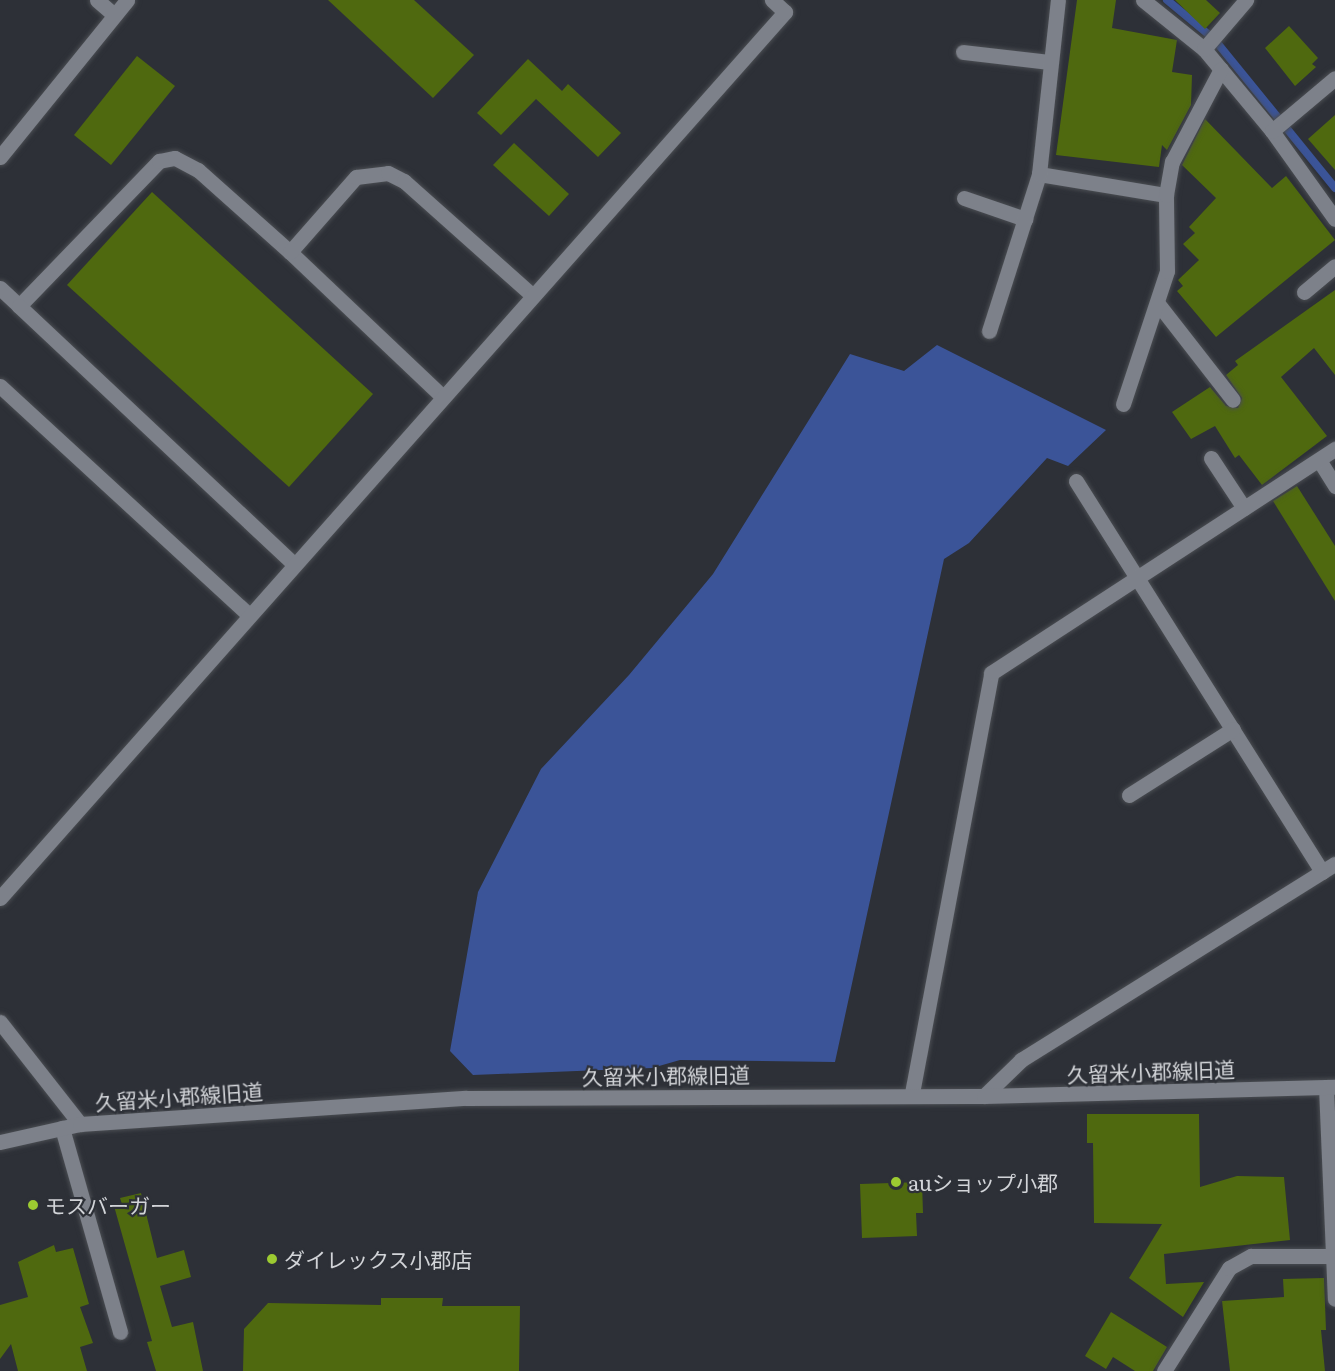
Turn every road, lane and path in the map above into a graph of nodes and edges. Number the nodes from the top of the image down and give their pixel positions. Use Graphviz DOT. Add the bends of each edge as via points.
graph roads {
  1 [pos="97,0"];
  2 [pos="127,0"];
  3 [pos="772,0"];
  4 [pos="1058,0"];
  5 [pos="1143,0"];
  6 [pos="1246,0"];
  7 [pos="114,15"];
  8 [pos="1204,49"];
  9 [pos="963,52"];
  10 [pos="1050,62"];
  11 [pos="1221,69"];
  12 [pos="1335,78"];
  13 [pos="1272,131"];
  14 [pos="0,157"];
  15 [pos="1039,174"];
  16 [pos="1166,195"];
  17 [pos="964,198"];
  18 [pos="1024,219"];
  19 [pos="1335,219"];
  20 [pos="290,252"];
  21 [pos="1335,266"];
  22 [pos="0,288"];
  23 [pos="1304,292"];
  24 [pos="532,295"];
  25 [pos="1159,305"];
  26 [pos="19,306"];
  27 [pos="990,331"];
  28 [pos="0,386"];
  29 [pos="442,396"];
  30 [pos="1233,400"];
  31 [pos="1123,404"];
  32 [pos="1335,449"];
  33 [pos="1211,458"];
  34 [pos="1319,460"];
  35 [pos="1076,481"];
  36 [pos="1335,486"];
  37 [pos="1244,508"];
  38 [pos="293,563"];
  39 [pos="1136,577"];
  40 [pos="248,614"];
  41 [pos="1233,729"];
  42 [pos="1129,795"];
  43 [pos="1329,868"];
  44 [pos="0,898"];
  45 [pos="0,1022"];
  46 [pos="1330,1087"];
  47 [pos="912,1093"];
  48 [pos="984,1096"];
  49 [pos="80,1124"];
  50 [pos="62,1128"];
  51 [pos="0,1142"];
  52 [pos="1332,1256"];
  53 [pos="1335,1299"];
  54 [pos="120,1332"];
  55 [pos="1164,1371"];
  1 -- 7 [label="street"];
  2 -- 7 [label="street"];
  3 -- 24 [label="street" via="785,12"];
  4 -- 10 [label="street"];
  5 -- 8 [label="street"];
  6 -- 8 [label="street"];
  7 -- 14 [label="street"];
  8 -- 11 [label="street"];
  9 -- 10 [label="street"];
  10 -- 15 [label="street"];
  11 -- 13 [label="street"];
  11 -- 16 [label="street" via="1172,162"];
  12 -- 13 [label="street"];
  13 -- 19 [label="street"];
  15 -- 16 [label="street"];
  15 -- 18 [label="street"];
  16 -- 25 [label="street" via="1167,272"];
  17 -- 18 [label="street"];
  18 -- 27 [label="street"];
  20 -- 24 [label="street" via="356,177 388,173 404,181"];
  20 -- 26 [label="street" via="198,170 175,158 159,161"];
  20 -- 29 [label="street"];
  21 -- 23 [label="street"];
  22 -- 26 [label="street"];
  24 -- 29 [label="street"];
  25 -- 30 [label="street"];
  25 -- 31 [label="street"];
  26 -- 38 [label="street"];
  28 -- 40 [label="street"];
  29 -- 38 [label="street"];
  32 -- 34 [label="street"];
  33 -- 37 [label="street"];
  34 -- 36 [label="street"];
  34 -- 37 [label="street"];
  35 -- 39 [label="street"];
  37 -- 39 [label="street"];
  38 -- 40 [label="street"];
  39 -- 41 [label="street"];
  39 -- 47 [label="street" via="991,673"];
  40 -- 44 [label="street"];
  41 -- 42 [label="street"];
  41 -- 43 [label="street"];
  43 -- 48 [label="street" via="1021,1060"];
  45 -- 49 [label="street"];
  46 -- 48 [label="street, 久留米小郡線旧道"];
  46 -- 52 [label="street"];
  47 -- 48 [label="street, 久留米小郡線旧道"];
  47 -- 49 [label="street, 久留米小郡線旧道" via="466,1098"];
  49 -- 50 [label="street, 久留米小郡線旧道"];
  50 -- 51 [label="street, 久留米小郡線旧道"];
  50 -- 54 [label="street"];
  52 -- 53 [label="street"];
  52 -- 55 [label="street" via="1251,1256 1229,1268"];
}
